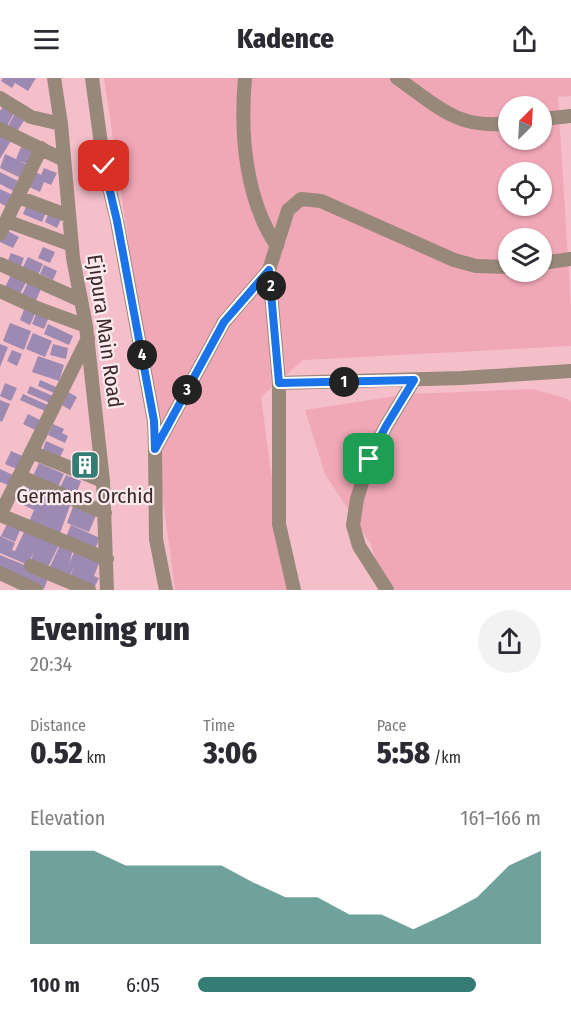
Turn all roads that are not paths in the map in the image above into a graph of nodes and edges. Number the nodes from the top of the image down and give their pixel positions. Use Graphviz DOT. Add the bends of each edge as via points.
graph roads {
  1 [pos="43,78"];
  2 [pos="92,78"];
  3 [pos="245,78"];
  4 [pos="397,78"];
  5 [pos="55,82"];
  6 [pos="0,98"];
  7 [pos="571,116"];
  8 [pos="552,118"];
  9 [pos="61,124"];
  10 [pos="498,125"];
  11 [pos="0,129"];
  12 [pos="41,148"];
  13 [pos="64,160"];
  14 [pos="18,197"];
  15 [pos="69,216"];
  16 [pos="3,228"];
  17 [pos="72,245"];
  18 [pos="277,246"];
  19 [pos="571,259"];
  20 [pos="552,262"];
  21 [pos="0,264"];
  22 [pos="498,267"];
  23 [pos="269,270"];
  24 [pos="0,291"];
  25 [pos="80,300"];
  26 [pos="87,332"];
  27 [pos="571,371"];
  28 [pos="414,380"];
  29 [pos="279,383"];
  30 [pos="155,449"];
  31 [pos="31,452"];
  32 [pos="19,477"];
  33 [pos="103,481"];
  34 [pos="105,513"];
  35 [pos="0,515"];
  36 [pos="107,559"];
  37 [pos="31,566"];
  38 [pos="0,573"];
  39 [pos="36,590"];
  40 [pos="89,590"];
  41 [pos="107,590"];
  42 [pos="166,590"];
  43 [pos="294,590"];
  44 [pos="387,590"];
  1 -- 5 [label="street"];
  2 -- 30 [label="street" via="104,166 154,421"];
  3 -- 18 [label="street" via="242,112 246,161 260,216"];
  4 -- 10 [label="street" via="459,120"];
  5 -- 9 [label="street, Ejipura Main Road"];
  6 -- 9 [label="street" via="31,117"];
  7 -- 8 [label="street"];
  9 -- 13 [label="street, Ejipura Main Road"];
  11 -- 12 [label="street"];
  12 -- 13 [label="street"];
  12 -- 14 [label="street"];
  13 -- 15 [label="street, Ejipura Main Road"];
  14 -- 15 [label="street"];
  14 -- 16 [label="street"];
  15 -- 17 [label="street, Ejipura Main Road"];
  16 -- 17 [label="street"];
  17 -- 25 [label="street, Ejipura Main Road"];
  18 -- 22 [label="street" via="288,210 301,199 310,198 454,260"];
  18 -- 23 [label="street"];
  19 -- 20 [label="street"];
  21 -- 25 [label="street"];
  23 -- 29 [label="street"];
  23 -- 30 [label="street" via="224,322"];
  24 -- 26 [label="street"];
  25 -- 26 [label="street, Ejipura Main Road"];
  26 -- 31 [label="street"];
  26 -- 33 [label="street, Ejipura Main Road"];
  27 -- 28 [label="street"];
  28 -- 29 [label="street"];
  28 -- 44 [label="street" via="369,459 352,525 359,546"];
  29 -- 43 [label="street" via="279,524"];
  30 -- 42 [label="street" via="156,539"];
  31 -- 32 [label="street"];
  31 -- 33 [label="street"];
  32 -- 34 [label="street"];
  32 -- 35 [label="street"];
  33 -- 34 [label="street, Ejipura Main Road"];
  34 -- 36 [label="street, Ejipura Main Road"];
  35 -- 36 [label="street"];
  36 -- 41 [label="street, Ejipura Main Road"];
  37 -- 40 [label="street"];
  38 -- 39 [label="street"];
}
